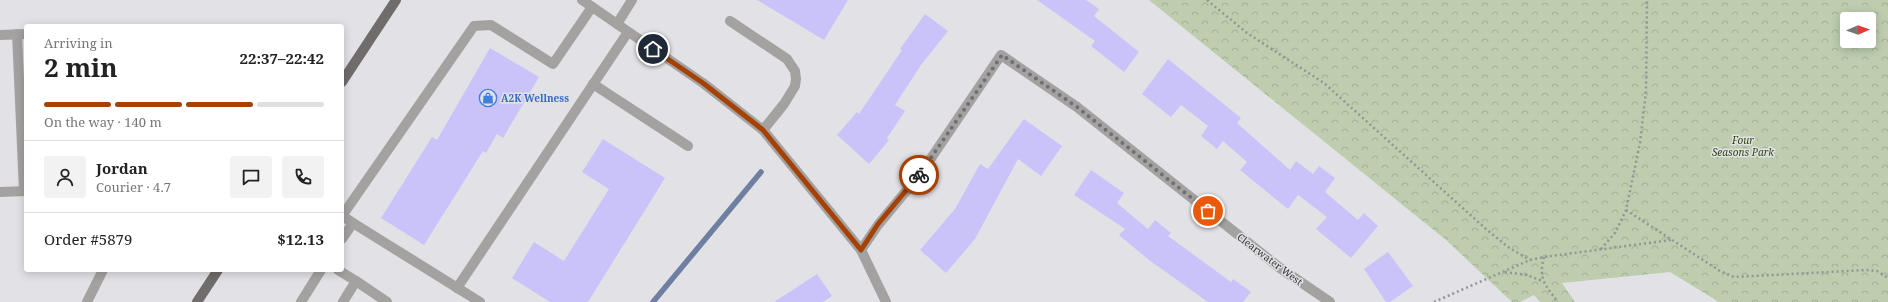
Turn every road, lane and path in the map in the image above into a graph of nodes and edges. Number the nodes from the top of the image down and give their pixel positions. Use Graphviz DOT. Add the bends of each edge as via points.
graph roads {
  1 [pos="396,0"];
  2 [pos="582,0"];
  3 [pos="632,0"];
  4 [pos="1206,0"];
  5 [pos="1647,0"];
  6 [pos="592,7"];
  7 [pos="730,21"];
  8 [pos="617,24"];
  9 [pos="628,32"];
  10 [pos="21,34"];
  11 [pos="0,35"];
  12 [pos="344,79"];
  13 [pos="593,84"];
  14 [pos="763,130"];
  15 [pos="688,146"];
  16 [pos="24,152"];
  17 [pos="24,191"];
  18 [pos="0,192"];
  19 [pos="1626,210"];
  20 [pos="344,213"];
  21 [pos="344,217"];
  22 [pos="353,223"];
  23 [pos="344,236"];
  24 [pos="1672,240"];
  25 [pos="1601,249"];
  26 [pos="861,250"];
  27 [pos="1544,257"];
  28 [pos="1530,260"];
  29 [pos="103,272"];
  30 [pos="217,272"];
  31 [pos="320,272"];
  32 [pos="341,272"];
  33 [pos="1504,272"];
  34 [pos="1888,278"];
  35 [pos="356,281"];
  36 [pos="1543,281"];
  37 [pos="456,288"];
  38 [pos="87,302"];
  39 [pos="197,302"];
  40 [pos="301,302"];
  41 [pos="343,302"];
  42 [pos="387,302"];
  43 [pos="480,302"];
  44 [pos="886,302"];
  45 [pos="1330,302"];
  46 [pos="1434,302"];
  47 [pos="1558,302"];
  1 -- 12 [label="main road"];
  2 -- 6 [label="street"];
  3 -- 8 [label="street"];
  4 -- 28 [label="path" via="1247,33 1324,83 1486,229 1508,247"];
  5 -- 19 [label="path" via="1646,91 1640,143"];
  6 -- 8 [label="street"];
  6 -- 20 [label="street" via="552,64 491,25 474,26"];
  7 -- 14 [label="street" via="787,59 795,71 795,86"];
  8 -- 9 [label="street"];
  9 -- 13 [label="street"];
  9 -- 14 [label="street" via="703,83"];
  10 -- 11 [label="street"];
  10 -- 16 [label="street"];
  13 -- 15 [label="street"];
  13 -- 37 [label="street"];
  14 -- 26 [label="street"];
  17 -- 18 [label="street"];
  19 -- 24 [label="path"];
  19 -- 25 [label="path" via="1615,233"];
  21 -- 22 [label="street"];
  22 -- 23 [label="street"];
  22 -- 37 [label="street"];
  24 -- 25 [label="path"];
  24 -- 34 [label="path" via="1720,271 1734,277 1867,270 1877,271"];
  25 -- 27 [label="path"];
  26 -- 44 [label="street"];
  26 -- 45 [label="street, Clearwater West" via="878,224 921,173 1002,55 1077,107 1280,268"];
  27 -- 28 [label="path"];
  27 -- 36 [label="path" via="1541,272"];
  28 -- 33 [label="path"];
  29 -- 38 [label="street"];
  30 -- 39 [label="main road"];
  31 -- 40 [label="street"];
  32 -- 35 [label="street"];
  33 -- 36 [label="path" via="1527,275"];
  33 -- 46 [label="path"];
  35 -- 41 [label="street"];
  35 -- 42 [label="street"];
  36 -- 47 [label="path"];
  37 -- 43 [label="street"];
}
